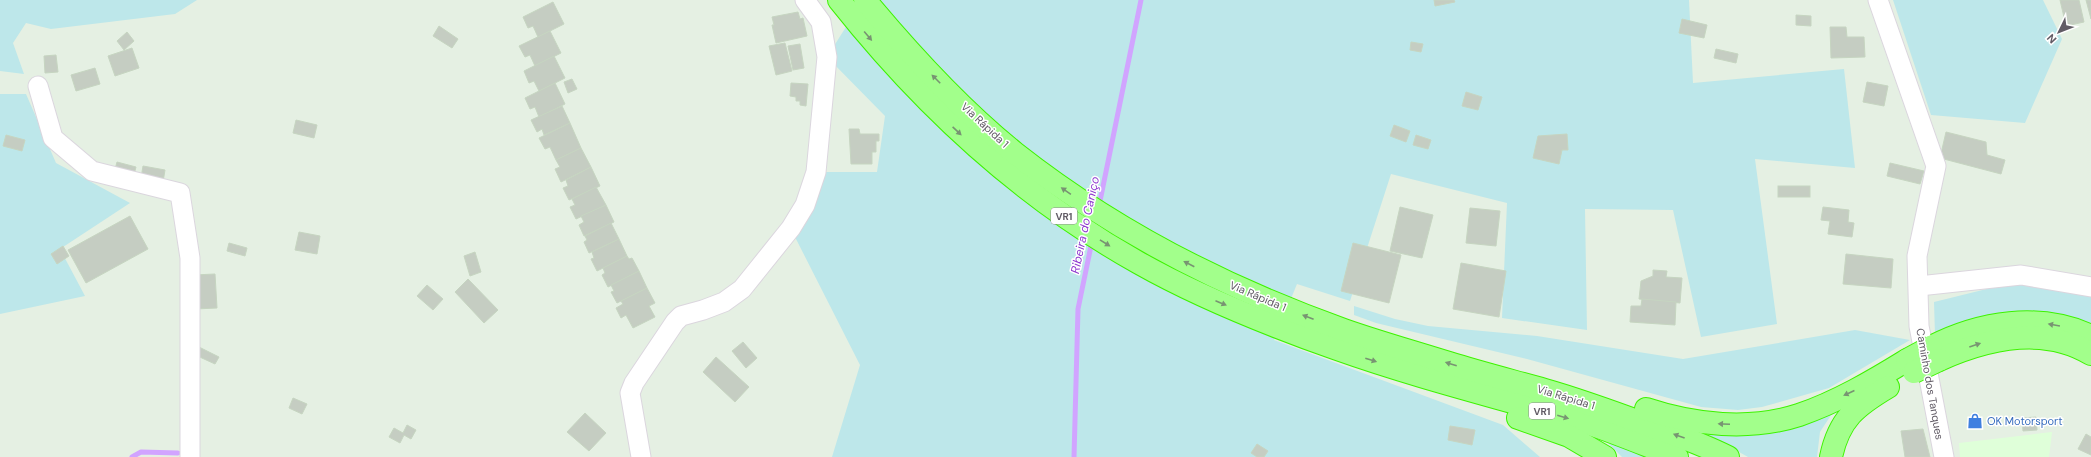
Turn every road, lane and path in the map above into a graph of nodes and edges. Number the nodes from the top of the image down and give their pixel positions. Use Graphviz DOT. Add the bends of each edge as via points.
graph roads {
  1 [pos="805,0"];
  2 [pos="865,0"];
  3 [pos="1878,0"];
  4 [pos="841,3"];
  5 [pos="38,86"];
  6 [pos="1919,286"];
  7 [pos="2091,287"];
  8 [pos="2091,336"];
  9 [pos="1341,340"];
  10 [pos="1935,354"];
  11 [pos="2091,354"];
  12 [pos="1911,366"];
  13 [pos="1405,371"];
  14 [pos="1488,375"];
  15 [pos="190,457"];
  16 [pos="642,457"];
  17 [pos="1605,457"];
  18 [pos="1677,457"];
  19 [pos="1728,457"];
  20 [pos="1832,457"];
  21 [pos="1944,457"];
  1 -- 16 [label="street" via="821,22 827,57 816,172 805,205 791,228 742,289 724,302 681,316 634,383 630,392"];
  9 -- 2 [label="highway, Via Rápida 1 / VR1, one-way" via="1274,303 1153,246 1092,209 1013,152 921,63"];
  3 -- 6 [label="street, Caminho dos Tanques" via="1936,166 1917,256"];
  4 -- 9 [label="highway, Via Rápida 1 / VR1, one-way" via="877,47 955,129 1043,201 1139,264 1194,291 1266,322"];
  5 -- 15 [label="street" via="53,138 92,171 180,193 190,258"];
  6 -- 7 [label="street" via="2021,275"];
  6 -- 21 [label="street, Caminho dos Tanques" via="1919,326"];
  8 -- 10 [label="highway, one-way" via="2063,327 2019,322 1995,324 1950,337"];
  9 -- 13 [label="highway, Via Rápida 1 / VR1, one-way"];
  14 -- 9 [label="highway, Via Rápida 1 / VR1, one-way"];
  10 -- 11 [label="highway, one-way" via="2007,338 2031,337 2058,341"];
  10 -- 12 [label="highway, bridge"];
  12 -- 14 [label="highway, one-way" via="1798,415 1760,423 1737,424 1675,418 1521,370"];
  12 -- 20 [label="highway" via="1849,416 1840,427"];
  13 -- 17 [label="highway" via="1450,398 1568,436"];
  13 -- 18 [label="highway, Via Rápida 1 / VR1, one-way" via="1589,424"];
  19 -- 14 [label="highway, Via Rápida 1 / VR1, one-way" via="1708,447 1602,408"];
}
